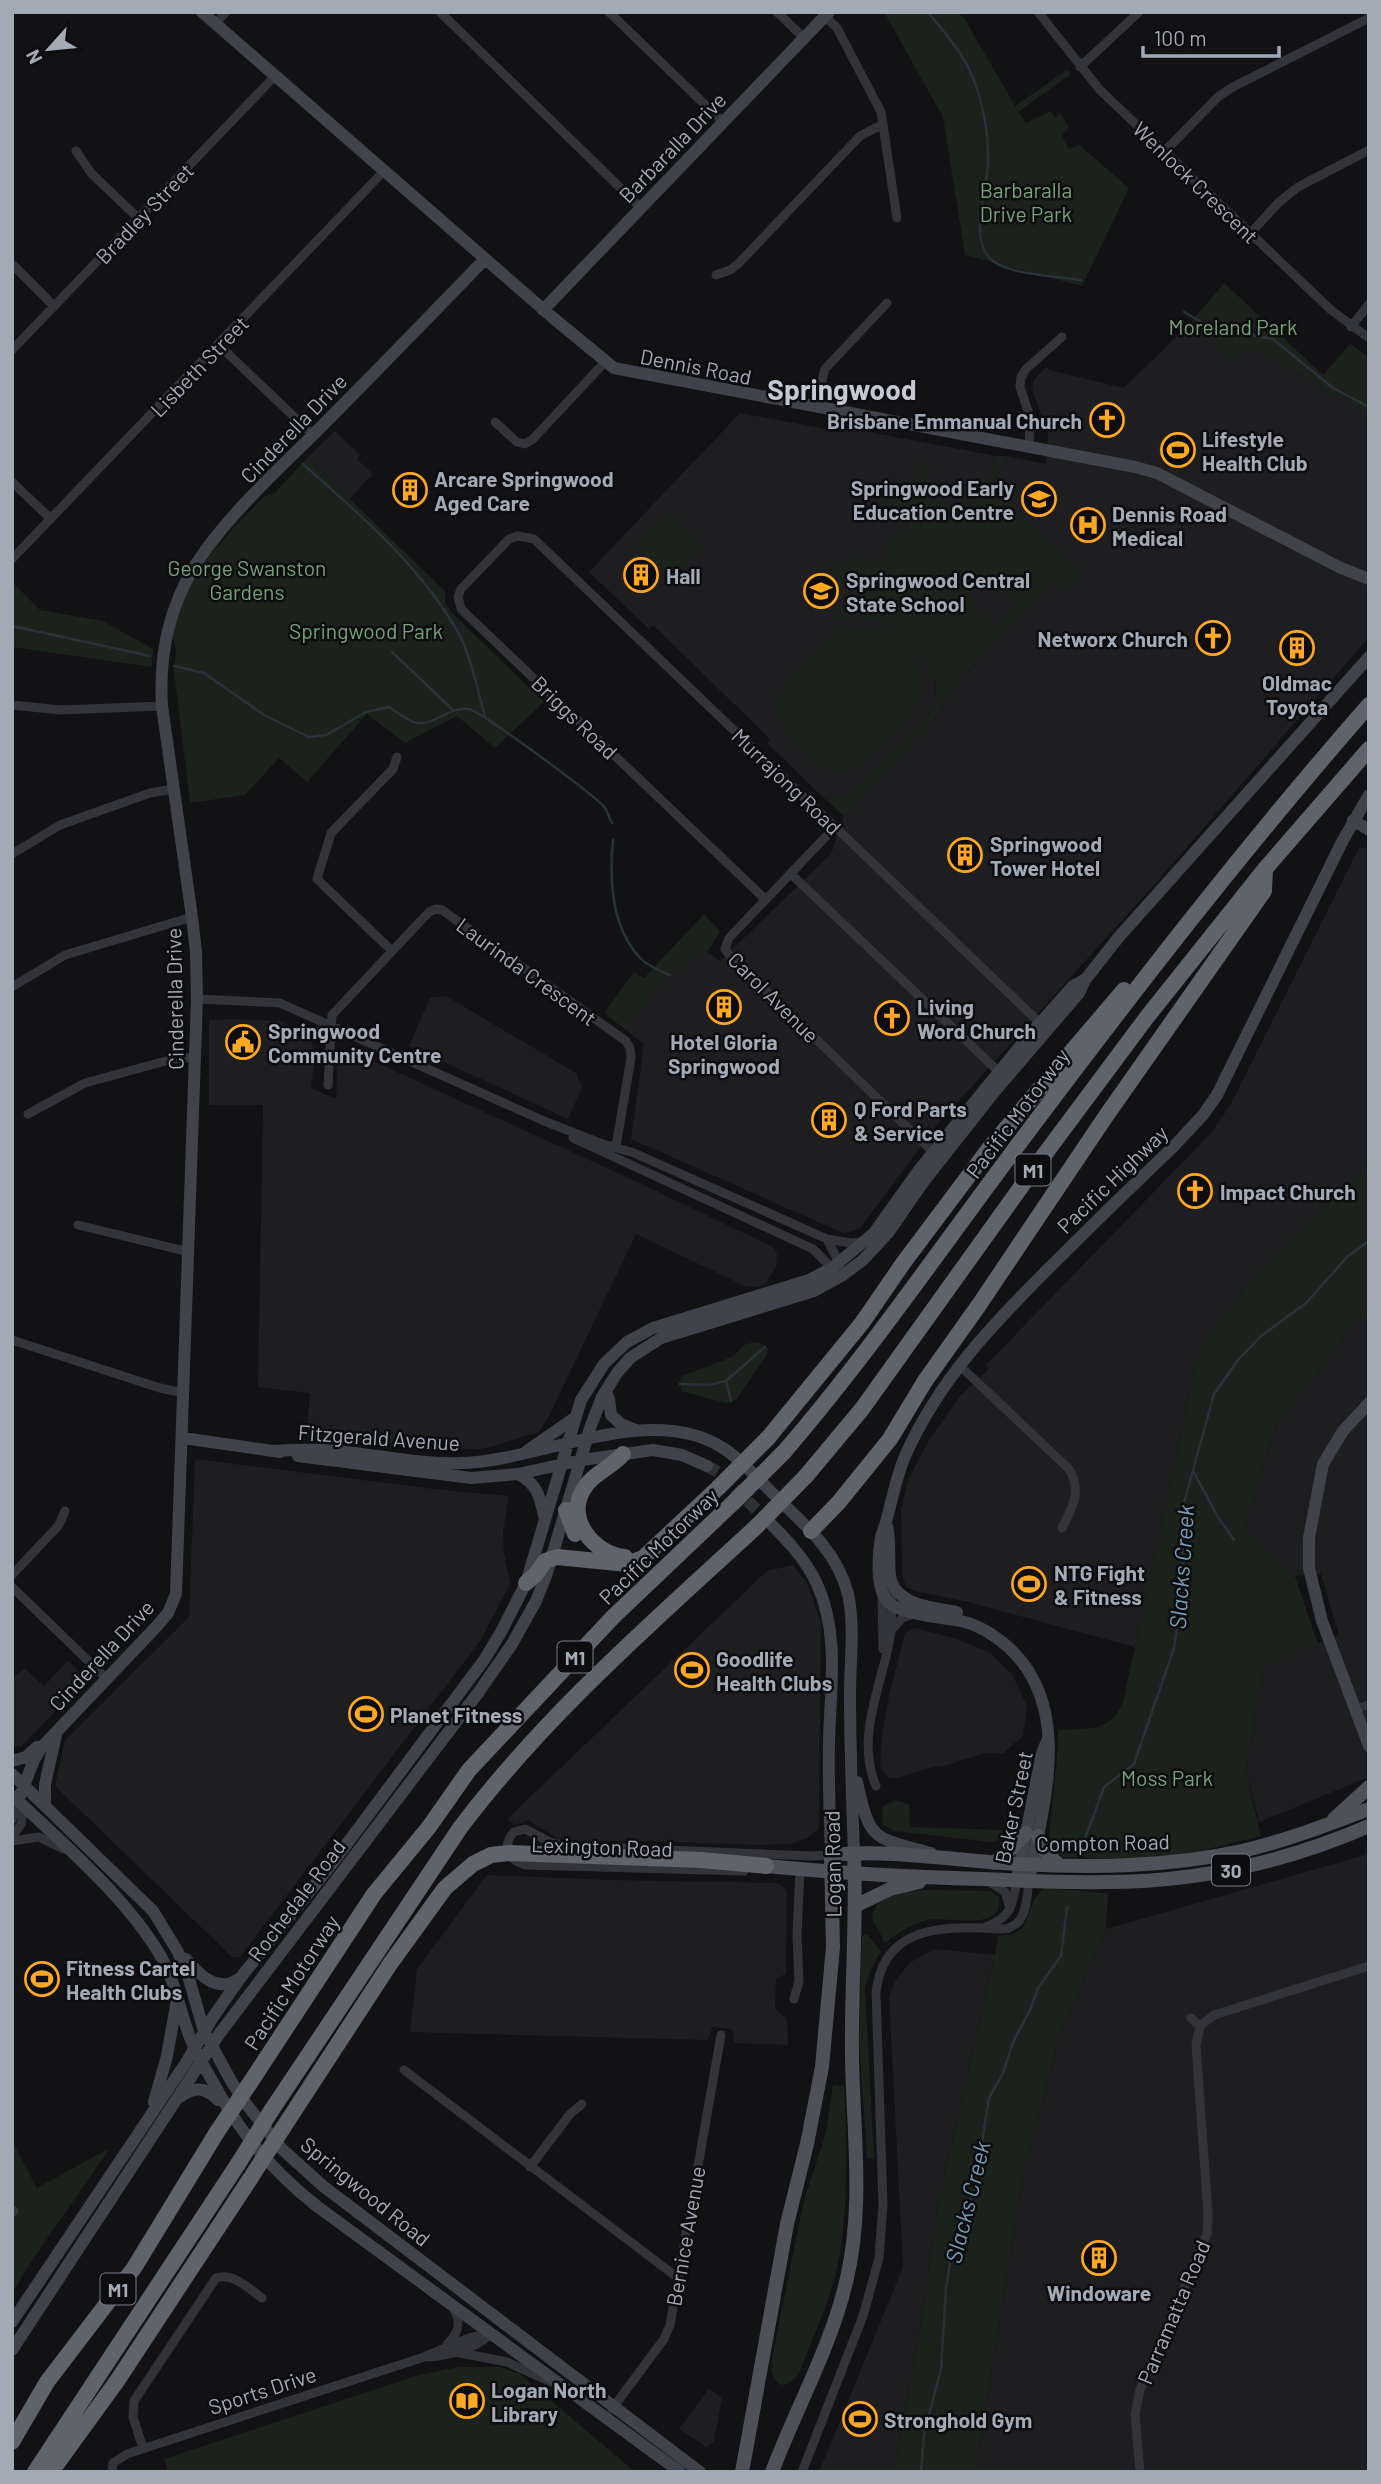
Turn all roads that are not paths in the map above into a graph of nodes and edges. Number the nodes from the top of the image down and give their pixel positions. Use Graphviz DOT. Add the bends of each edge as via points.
graph roads {
  1 [pos="202,12"];
  2 [pos="226,12"];
  3 [pos="440,12"];
  4 [pos="608,12"];
  5 [pos="777,12"];
  6 [pos="1038,12"];
  7 [pos="1139,12"];
  8 [pos="827,14"];
  9 [pos="1369,18"];
  10 [pos="215,24"];
  11 [pos="804,38"];
  12 [pos="1080,67"];
  13 [pos="275,76"];
  14 [pos="723,122"];
  15 [pos="883,124"];
  16 [pos="1369,150"];
  17 [pos="76,151"];
  18 [pos="1164,152"];
  19 [pos="384,171"];
  20 [pos="640,207"];
  21 [pos="138,218"];
  22 [pos="897,218"];
  23 [pos="1250,234"];
  24 [pos="485,259"];
  25 [pos="12,264"];
  26 [pos="716,275"];
  27 [pos="887,303"];
  28 [pos="1369,304"];
  29 [pos="54,306"];
  30 [pos="543,310"];
  31 [pos="1351,327"];
  32 [pos="1062,337"];
  33 [pos="1369,338"];
  34 [pos="219,345"];
  35 [pos="12,350"];
  36 [pos="605,362"];
  37 [pos="815,407"];
  38 [pos="495,422"];
  39 [pos="313,435"];
  40 [pos="1029,448"];
  41 [pos="12,482"];
  42 [pos="51,519"];
  43 [pos="526,536"];
  44 [pos="12,559"];
  45 [pos="1369,579"];
  46 [pos="1369,657"];
  47 [pos="12,705"];
  48 [pos="1369,705"];
  49 [pos="162,706"];
  50 [pos="1369,749"];
  51 [pos="397,757"];
  52 [pos="173,789"];
  53 [pos="1369,795"];
  54 [pos="1353,820"];
  55 [pos="835,827"];
  56 [pos="1369,830"];
  57 [pos="12,854"];
  58 [pos="1265,869"];
  59 [pos="791,874"];
  60 [pos="766,900"];
  61 [pos="192,917"];
  62 [pos="392,951"];
  63 [pos="1160,960"];
  64 [pos="12,987"];
  65 [pos="197,999"];
  66 [pos="332,1026"];
  67 [pos="1043,1027"];
  68 [pos="195,1057"];
  69 [pos="999,1072"];
  70 [pos="328,1085"];
  71 [pos="28,1114"];
  72 [pos="544,1121"];
  73 [pos="617,1146"];
  74 [pos="937,1156"];
  75 [pos="729,1196"];
  76 [pos="723,1207"];
  77 [pos="78,1225"];
  78 [pos="827,1239"];
  79 [pos="866,1241"];
  80 [pos="189,1252"];
  81 [pos="838,1268"];
  82 [pos="14,1342"];
  83 [pos="958,1366"];
  84 [pos="606,1391"];
  85 [pos="184,1393"];
  86 [pos="1369,1403"];
  87 [pos="576,1417"];
  88 [pos="638,1431"];
  89 [pos="183,1438"];
  90 [pos="586,1440"];
  91 [pos="569,1443"];
  92 [pos="272,1451"];
  93 [pos="525,1453"];
  94 [pos="623,1454"];
  95 [pos="582,1460"];
  96 [pos="563,1464"];
  97 [pos="707,1466"];
  98 [pos="519,1474"];
  99 [pos="566,1510"];
  100 [pos="65,1511"];
  101 [pos="545,1521"];
  102 [pos="761,1522"];
  103 [pos="1062,1528"];
  104 [pos="811,1531"];
  105 [pos="662,1542"];
  106 [pos="790,1544"];
  107 [pos="551,1559"];
  108 [pos="597,1560"];
  109 [pos="12,1575"];
  110 [pos="884,1580"];
  111 [pos="526,1583"];
  112 [pos="12,1587"];
  113 [pos="908,1600"];
  114 [pos="888,1605"];
  115 [pos="917,1612"];
  116 [pos="974,1624"];
  117 [pos="888,1637"];
  118 [pos="107,1679"];
  119 [pos="1369,1705"];
  120 [pos="1355,1709"];
  121 [pos="57,1731"];
  122 [pos="1369,1746"];
  123 [pos="850,1751"];
  124 [pos="12,1761"];
  125 [pos="12,1773"];
  126 [pos="24,1785"];
  127 [pos="876,1786"];
  128 [pos="1369,1787"];
  129 [pos="18,1801"];
  130 [pos="45,1803"];
  131 [pos="1369,1809"];
  132 [pos="12,1820"];
  133 [pos="1328,1825"];
  134 [pos="1369,1826"];
  135 [pos="1032,1834"];
  136 [pos="1351,1834"];
  137 [pos="1369,1835"];
  138 [pos="12,1839"];
  139 [pos="509,1853"];
  140 [pos="854,1854"];
  141 [pos="74,1855"];
  142 [pos="831,1855"];
  143 [pos="954,1859"];
  144 [pos="994,1863"];
  145 [pos="1026,1864"];
  146 [pos="1059,1865"];
  147 [pos="766,1866"];
  148 [pos="800,1869"];
  149 [pos="832,1873"];
  150 [pos="855,1874"];
  151 [pos="934,1878"];
  152 [pos="984,1879"];
  153 [pos="1023,1881"];
  154 [pos="855,1906"];
  155 [pos="1010,1910"];
  156 [pos="985,1927"];
  157 [pos="178,1952"];
  158 [pos="1369,1966"];
  159 [pos="241,1977"];
  160 [pos="178,1998"];
  161 [pos="794,1998"];
  162 [pos="1191,2018"];
  163 [pos="1200,2026"];
  164 [pos="204,2031"];
  165 [pos="721,2035"];
  166 [pos="211,2047"];
  167 [pos="194,2048"];
  168 [pos="202,2062"];
  169 [pos="404,2070"];
  170 [pos="177,2098"];
  171 [pos="582,2104"];
  172 [pos="149,2115"];
  173 [pos="232,2117"];
  174 [pos="530,2166"];
  175 [pos="678,2278"];
  176 [pos="262,2298"];
  177 [pos="447,2301"];
  178 [pos="501,2320"];
  179 [pos="12,2322"];
  180 [pos="491,2333"];
  181 [pos="440,2349"];
  182 [pos="12,2350"];
  183 [pos="455,2352"];
  184 [pos="424,2357"];
  185 [pos="571,2373"];
  186 [pos="565,2389"];
  187 [pos="580,2401"];
  188 [pos="614,2406"];
  189 [pos="605,2419"];
  190 [pos="12,2442"];
  191 [pos="783,2443"];
  192 [pos="144,2448"];
  193 [pos="113,2467"];
  194 [pos="679,2468"];
  195 [pos="740,2470"];
  196 [pos="700,2471"];
  197 [pos="35,2472"];
  198 [pos="51,2472"];
  199 [pos="765,2472"];
  200 [pos="772,2472"];
  201 [pos="802,2472"];
  202 [pos="1140,2472"];
  1 -- 10 [label="street, Dennis Road"];
  2 -- 10 [label="street"];
  3 -- 20 [label="street"];
  4 -- 14 [label="street"];
  5 -- 11 [label="street"];
  6 -- 12 [label="street, Wenlock Crescent"];
  7 -- 12 [label="street"];
  8 -- 11 [label="street, Barbaralla Drive"];
  8 -- 15 [label="street" via="881,112"];
  9 -- 18 [label="street" via="1231,88"];
  10 -- 13 [label="street, Dennis Road"];
  11 -- 14 [label="street, Barbaralla Drive"];
  12 -- 18 [label="street, Wenlock Crescent"];
  13 -- 19 [label="street, Dennis Road"];
  13 -- 21 [label="street, Bradley Street"];
  14 -- 20 [label="street, Barbaralla Drive"];
  15 -- 22 [label="street"];
  15 -- 26 [label="street" via="860,136 738,264"];
  16 -- 23 [label="street" via="1290,193"];
  17 -- 21 [label="street" via="91,173"];
  18 -- 23 [label="street, Wenlock Crescent"];
  19 -- 24 [label="street, Dennis Road"];
  19 -- 34 [label="street, Lisbeth Street"];
  20 -- 30 [label="street, Barbaralla Drive"];
  21 -- 29 [label="street, Bradley Street"];
  23 -- 31 [label="street, Wenlock Crescent"];
  24 -- 30 [label="street, Dennis Road"];
  24 -- 39 [label="street, Cinderella Drive"];
  25 -- 29 [label="street"];
  27 -- 37 [label="street" via="825,369"];
  28 -- 31 [label="street"];
  29 -- 35 [label="street, Bradley Street"];
  30 -- 36 [label="street, Dennis Road"];
  31 -- 33 [label="street, Wenlock Crescent"];
  32 -- 40 [label="street" via="1021,377 1030,417"];
  34 -- 39 [label="street"];
  34 -- 42 [label="street, Lisbeth Street"];
  36 -- 37 [label="street, Dennis Road" via="628,373"];
  36 -- 38 [label="street" via="525,444"];
  37 -- 40 [label="street, Dennis Road"];
  39 -- 49 [label="street, Cinderella Drive" via="223,529 192,570 166,635"];
  40 -- 45 [label="street, Dennis Road" via="1157,473"];
  41 -- 42 [label="street"];
  42 -- 44 [label="street, Lisbeth Street"];
  43 -- 55 [label="street, Murrajong Road"];
  43 -- 60 [label="street, Briggs Road" via="509,539 461,589 461,608"];
  46 -- 67 [label="street" via="1126,929 1079,993"];
  47 -- 49 [label="street" via="60,710"];
  48 -- 63 [label="highway, Pacific Motorway / M1"];
  49 -- 52 [label="street, Cinderella Drive"];
  50 -- 58 [label="highway, M1"];
  51 -- 62 [label="street" via="393,769 331,833 317,879"];
  52 -- 57 [label="street" via="60,825"];
  52 -- 61 [label="street, Cinderella Drive"];
  53 -- 54 [label="street, Pacific Highway"];
  54 -- 56 [label="street"];
  54 -- 83 [label="street, Pacific Highway" via="1217,1095 986,1331"];
  55 -- 59 [label="street, Carol Avenue"];
  55 -- 67 [label="street, Murrajong Road"];
  58 -- 102 [label="highway, M1, bridge" via="1147,1017 862,1409"];
  58 -- 104 [label="highway" via="1264,891 925,1381 890,1439"];
  59 -- 60 [label="street, Carol Avenue"];
  59 -- 69 [label="street"];
  60 -- 74 [label="street, Carol Avenue" via="729,938 725,949"];
  61 -- 64 [label="street" via="65,954"];
  61 -- 65 [label="street, Cinderella Drive"];
  62 -- 66 [label="street, Laurinda Crescent" via="332,1015"];
  62 -- 73 [label="street, Laurinda Crescent" via="429,912 442,910 626,1041 631,1058"];
  63 -- 105 [label="highway, bridge" via="1139,972 992,1146 855,1332 768,1438"];
  63 -- 190 [label="highway, Pacific Motorway / M1, bridge" via="832,1396 784,1452 613,1617 469,1770 373,1894 134,2268 47,2382"];
  65 -- 66 [label="street" via="280,1003"];
  65 -- 68 [label="street, Cinderella Drive"];
  66 -- 70 [label="street"];
  66 -- 72 [label="street"];
  67 -- 69 [label="street"];
  67 -- 74 [label="street"];
  68 -- 71 [label="street" via="85,1083"];
  68 -- 80 [label="street, Cinderella Drive"];
  69 -- 74 [label="street"];
  72 -- 73 [label="street"];
  72 -- 76 [label="street"];
  73 -- 75 [label="street"];
  74 -- 79 [label="street"];
  74 -- 81 [label="street" via="888,1233 863,1259"];
  75 -- 76 [label="street"];
  75 -- 78 [label="street"];
  76 -- 81 [label="street" via="813,1249"];
  77 -- 80 [label="street"];
  78 -- 79 [label="street"];
  78 -- 81 [label="street"];
  79 -- 81 [label="street"];
  80 -- 85 [label="street, Cinderella Drive"];
  81 -- 84 [label="street" via="814,1291 650,1343 624,1365"];
  81 -- 87 [label="street" via="635,1337 593,1377"];
  82 -- 85 [label="street"];
  83 -- 103 [label="street" via="1076,1479 1074,1505"];
  83 -- 110 [label="street, Pacific Highway" via="905,1455 881,1536"];
  84 -- 88 [label="street" via="613,1419"];
  84 -- 90 [label="street"];
  85 -- 89 [label="street, Cinderella Drive"];
  86 -- 120 [label="street" via="1327,1454 1309,1538 1314,1594"];
  87 -- 91 [label="street"];
  87 -- 93 [label="street, Fitzgerald Avenue"];
  88 -- 90 [label="street, Logan Road"];
  88 -- 104 [label="street, Logan Road" via="681,1432 718,1445"];
  89 -- 92 [label="street, Fitzgerald Avenue"];
  89 -- 118 [label="street, Cinderella Drive" via="176,1594 168,1613"];
  90 -- 91 [label="street, Logan Road"];
  90 -- 95 [label="street"];
  91 -- 93 [label="street, Fitzgerald Avenue"];
  91 -- 96 [label="street, Rochedale Road"];
  92 -- 93 [label="street, Fitzgerald Avenue" via="326,1450 441,1463"];
  92 -- 98 [label="street, Fitzgerald Avenue" via="457,1477"];
  94 -- 95 [label="street"];
  94 -- 97 [label="street" via="653,1450"];
  94 -- 105 [label="highway" via="584,1490 578,1508 582,1528 594,1544 619,1557 627,1558"];
  95 -- 96 [label="street, Fitzgerald Avenue"];
  95 -- 99 [label="street, Rochedale Road"];
  96 -- 98 [label="street, Fitzgerald Avenue"];
  96 -- 101 [label="street, Rochedale Road"];
  98 -- 101 [label="street" via="538,1491"];
  99 -- 107 [label="street, Rochedale Road"];
  99 -- 108 [label="highway" via="578,1539"];
  100 -- 109 [label="street" via="59,1525"];
  101 -- 111 [label="street, Rochedale Road"];
  102 -- 106 [label="street, Logan Road"];
  102 -- 197 [label="highway, M1, bridge" via="580,1691 488,1791"];
  104 -- 106 [label="street"];
  104 -- 123 [label="street, Logan Road" via="834,1561 848,1594"];
  105 -- 108 [label="highway" via="643,1559 628,1564"];
  106 -- 142 [label="street, Logan Road" via="817,1583 832,1639"];
  107 -- 108 [label="highway"];
  107 -- 111 [label="highway"];
  107 -- 166 [label="street, Rochedale Road" via="536,1601 497,1667"];
  110 -- 113 [label="street"];
  110 -- 114 [label="street"];
  111 -- 159 [label="street, Rochedale Road" via="484,1660"];
  112 -- 118 [label="street"];
  113 -- 114 [label="street, Baker Street"];
  113 -- 116 [label="street, Baker Street" via="960,1613"];
  114 -- 115 [label="street, Baker Street"];
  114 -- 117 [label="street"];
  115 -- 116 [label="street, Baker Street"];
  115 -- 117 [label="street" via="900,1620"];
  116 -- 135 [label="street, Baker Street" via="1015,1653 1043,1703 1047,1741"];
  117 -- 127 [label="street" via="869,1743"];
  118 -- 121 [label="street, Cinderella Drive"];
  119 -- 120 [label="street"];
  120 -- 122 [label="street"];
  121 -- 124 [label="street" via="28,1756"];
  121 -- 126 [label="street" via="37,1755"];
  121 -- 130 [label="street"];
  123 -- 140 [label="street, Logan Road"];
  123 -- 143 [label="street" via="864,1812 875,1834"];
  125 -- 126 [label="street, Springwood Road"];
  126 -- 129 [label="street"];
  126 -- 130 [label="street, Springwood Road"];
  128 -- 133 [label="main road"];
  129 -- 132 [label="street"];
  129 -- 138 [label="street" via="22,1824"];
  129 -- 141 [label="street, Springwood Road"];
  130 -- 157 [label="street, Springwood Road" via="153,1911"];
  131 -- 133 [label="main road, Compton Road / 30"];
  133 -- 146 [label="main road, Compton Road / 30" via="1217,1856 1134,1865"];
  134 -- 136 [label="main road, Compton Road / 30"];
  135 -- 144 [label="main road"];
  135 -- 145 [label="street, Baker Street"];
  135 -- 146 [label="main road"];
  136 -- 137 [label="main road"];
  136 -- 153 [label="main road, Compton Road / 30" via="1246,1867 1201,1875 1106,1882"];
  138 -- 141 [label="street" via="39,1837"];
  139 -- 142 [label="street, Lexington Road" via="509,1838 525,1829 569,1846"];
  139 -- 147 [label="highway"];
  139 -- 198 [label="highway, bridge" via="472,1864 445,1888 390,1964 117,2381"];
  140 -- 142 [label="main road, Compton Road"];
  140 -- 143 [label="main road, Compton Road / 30"];
  140 -- 150 [label="main road, Logan Road"];
  141 -- 160 [label="street, Springwood Road" via="136,1919 162,1958"];
  142 -- 149 [label="main road, Logan Road"];
  143 -- 144 [label="main road, Compton Road / 30"];
  144 -- 145 [label="main road, Compton Road / 30"];
  145 -- 146 [label="main road, Compton Road / 30"];
  145 -- 153 [label="street, Baker Street"];
  147 -- 148 [label="main road"];
  148 -- 149 [label="main road"];
  148 -- 161 [label="street, Logan Road" via="799,1981"];
  149 -- 150 [label="main road, Compton Road / 30"];
  149 -- 195 [label="main road, Logan Road" via="831,1974 822,2067"];
  150 -- 151 [label="main road, Compton Road / 30"];
  150 -- 154 [label="main road, Logan Road"];
  151 -- 152 [label="main road, Compton Road / 30"];
  151 -- 154 [label="main road" via="890,1889"];
  152 -- 153 [label="main road, Compton Road / 30"];
  152 -- 155 [label="street" via="1004,1891"];
  153 -- 155 [label="street"];
  153 -- 156 [label="street" via="1019,1922 1004,1929"];
  154 -- 191 [label="main road, Logan Road" via="854,2236 835,2318"];
  155 -- 156 [label="street" via="1002,1920"];
  156 -- 201 [label="street" via="917,1933 898,1946 880,1974 876,2003 883,2212 879,2253 859,2326"];
  157 -- 159 [label="street" via="210,1982 230,1983"];
  157 -- 164 [label="street, Springwood Road"];
  158 -- 163 [label="street" via="1214,2015"];
  159 -- 164 [label="street, Rochedale Road"];
  160 -- 167 [label="street, Springwood Road"];
  160 -- 172 [label="street"];
  162 -- 163 [label="street"];
  163 -- 202 [label="street, Parramatta Road" via="1196,2045 1207,2234 1140,2390 1135,2414"];
  164 -- 166 [label="street, Springwood Road"];
  164 -- 167 [label="street, Rochedale Road"];
  165 -- 175 [label="street, Bernice Avenue"];
  166 -- 168 [label="street, Rochedale Road"];
  166 -- 178 [label="street, Springwood Road" via="247,2105 299,2165"];
  167 -- 168 [label="street, Springwood Road"];
  167 -- 172 [label="street, Rochedale Road"];
  168 -- 170 [label="street, Rochedale Road"];
  168 -- 173 [label="street, Springwood Road"];
  169 -- 174 [label="street"];
  170 -- 173 [label="street" via="204,2089"];
  170 -- 182 [label="street, Rochedale Road"];
  171 -- 174 [label="street"];
  172 -- 179 [label="street, Rochedale Road"];
  173 -- 177 [label="street, Springwood Road" via="263,2157 302,2194"];
  174 -- 175 [label="street"];
  175 -- 188 [label="street, Bernice Avenue" via="664,2339"];
  176 -- 192 [label="street" via="231,2277 216,2278 134,2401 133,2417"];
  177 -- 180 [label="street, Springwood Road"];
  177 -- 181 [label="street" via="459,2328 456,2337"];
  178 -- 180 [label="street, Sports Drive"];
  178 -- 185 [label="street, Springwood Road"];
  180 -- 181 [label="street, Sports Drive"];
  180 -- 183 [label="street, Sports Drive" via="484,2341"];
  180 -- 186 [label="street, Springwood Road"];
  181 -- 184 [label="street, Sports Drive"];
  183 -- 184 [label="street, Sports Drive"];
  183 -- 186 [label="street, Sports Drive" via="506,2362"];
  184 -- 192 [label="street, Sports Drive"];
  185 -- 187 [label="street" via="589,2396"];
  185 -- 188 [label="street, Springwood Road"];
  186 -- 187 [label="street, Springwood Road"];
  187 -- 189 [label="street, Springwood Road"];
  188 -- 189 [label="street, Bernice Avenue"];
  188 -- 194 [label="street, Springwood Road"];
  189 -- 194 [label="street, Springwood Road"];
  191 -- 199 [label="main road"];
  191 -- 200 [label="main road, Logan Road"];
  192 -- 193 [label="street, Sports Drive" via="127,2454"];
  194 -- 196 [label="street, Springwood Road"];
}
